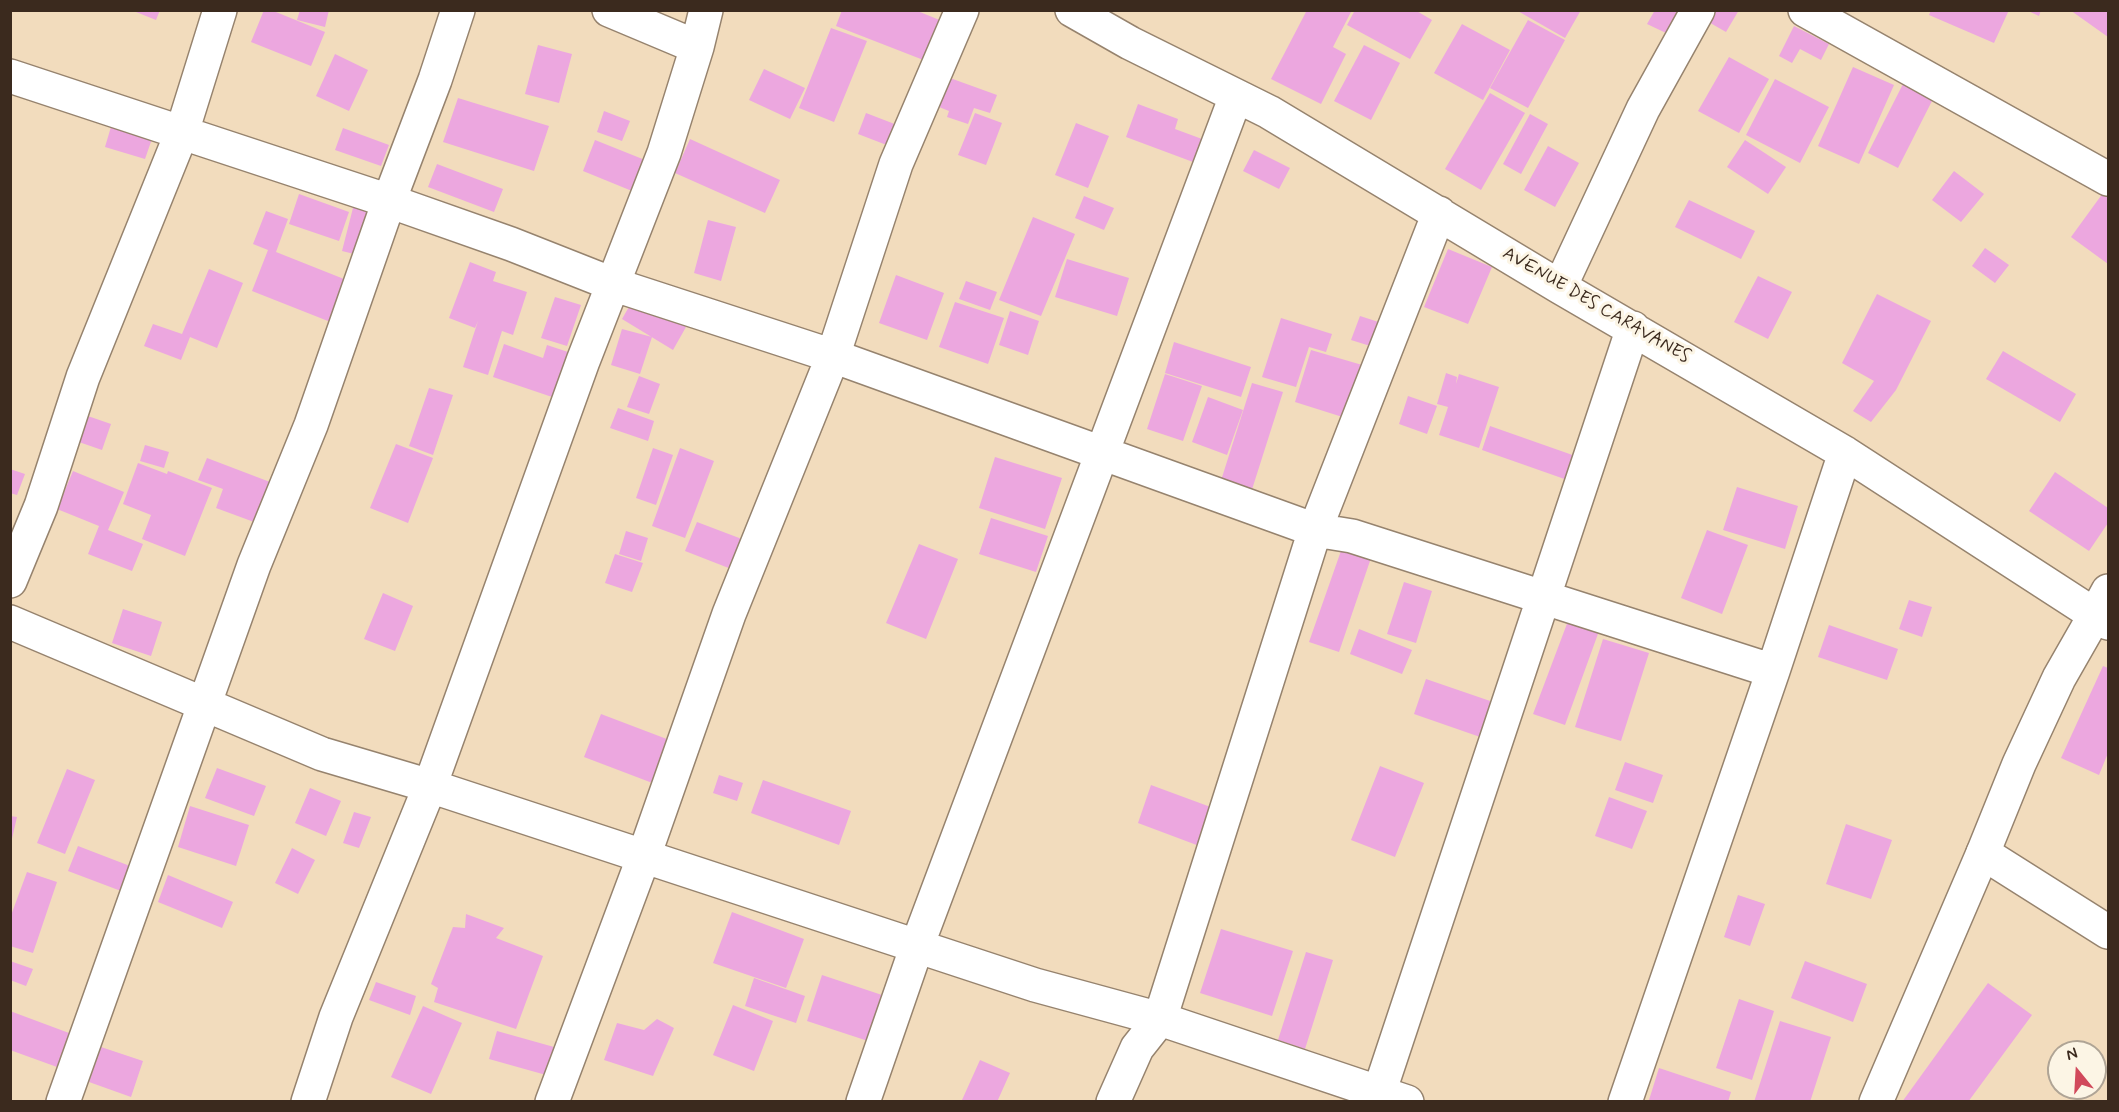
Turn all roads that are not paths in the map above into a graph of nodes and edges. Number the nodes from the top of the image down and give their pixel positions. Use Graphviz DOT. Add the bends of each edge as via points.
graph roads {
  1 [pos="220,10"];
  2 [pos="458,10"];
  3 [pos="609,10"];
  4 [pos="706,10"];
  5 [pos="962,10"];
  6 [pos="1072,10"];
  7 [pos="1698,10"];
  8 [pos="1805,10"];
  9 [pos="697,47"];
  10 [pos="10,76"];
  11 [pos="1236,96"];
  12 [pos="182,132"];
  13 [pos="2109,179"];
  14 [pos="389,201"];
  15 [pos="1439,213"];
  16 [pos="615,285"];
  17 [pos="1560,287"];
  18 [pos="1633,328"];
  19 [pos="833,356"];
  20 [pos="1103,453"];
  21 [pos="1845,453"];
  22 [pos="1315,530"];
  23 [pos="10,581"];
  24 [pos="1544,598"];
  25 [pos="2104,610"];
  26 [pos="10,622"];
  27 [pos="1773,671"];
  28 [pos="205,706"];
  29 [pos="430,786"];
  30 [pos="1983,853"];
  31 [pos="644,856"];
  32 [pos="2109,932"];
  33 [pos="917,946"];
  34 [pos="1160,1019"];
  35 [pos="1388,1098"];
  36 [pos="63,1101"];
  37 [pos="308,1101"];
  38 [pos="552,1101"];
  39 [pos="863,1101"];
  40 [pos="1113,1101"];
  41 [pos="1625,1101"];
  42 [pos="1876,1101"];
  1 -- 12 [label="street"];
  2 -- 14 [label="street"];
  3 -- 9 [label="street"];
  4 -- 9 [label="street"];
  5 -- 19 [label="street" via="896,164"];
  6 -- 11 [label="street, AVENUE DES CARAVANES"];
  7 -- 17 [label="street" via="1643,110"];
  8 -- 13 [label="street"];
  9 -- 16 [label="street" via="664,153"];
  10 -- 12 [label="street"];
  11 -- 15 [label="street, AVENUE DES CARAVANES"];
  11 -- 20 [label="street"];
  12 -- 14 [label="street"];
  12 -- 23 [label="street" via="83,377 41,506"];
  14 -- 16 [label="street"];
  14 -- 28 [label="street" via="318,405 254,565"];
  15 -- 17 [label="street, AVENUE DES CARAVANES"];
  15 -- 22 [label="street"];
  16 -- 19 [label="street"];
  16 -- 29 [label="street" via="583,361"];
  17 -- 18 [label="street, AVENUE DES CARAVANES"];
  18 -- 21 [label="street, AVENUE DES CARAVANES"];
  18 -- 24 [label="street"];
  19 -- 20 [label="street"];
  19 -- 31 [label="street" via="729,614"];
  20 -- 22 [label="street"];
  20 -- 33 [label="street"];
  21 -- 25 [label="street, AVENUE DES CARAVANES"];
  21 -- 27 [label="street"];
  22 -- 24 [label="street" via="1352,536"];
  22 -- 34 [label="street"];
  24 -- 27 [label="street"];
  24 -- 35 [label="street"];
  25 -- 30 [label="street" via="2054,689"];
  26 -- 28 [label="street"];
  27 -- 41 [label="street"];
  28 -- 29 [label="street" via="322,754"];
  28 -- 36 [label="street"];
  29 -- 31 [label="street"];
  29 -- 37 [label="street" via="336,1017"];
  30 -- 32 [label="street"];
  30 -- 42 [label="street"];
  31 -- 33 [label="street"];
  31 -- 38 [label="street"];
  33 -- 34 [label="street" via="1035,985"];
  33 -- 39 [label="street"];
  34 -- 35 [label="street"];
  34 -- 40 [label="street" via="1137,1048"];
}
